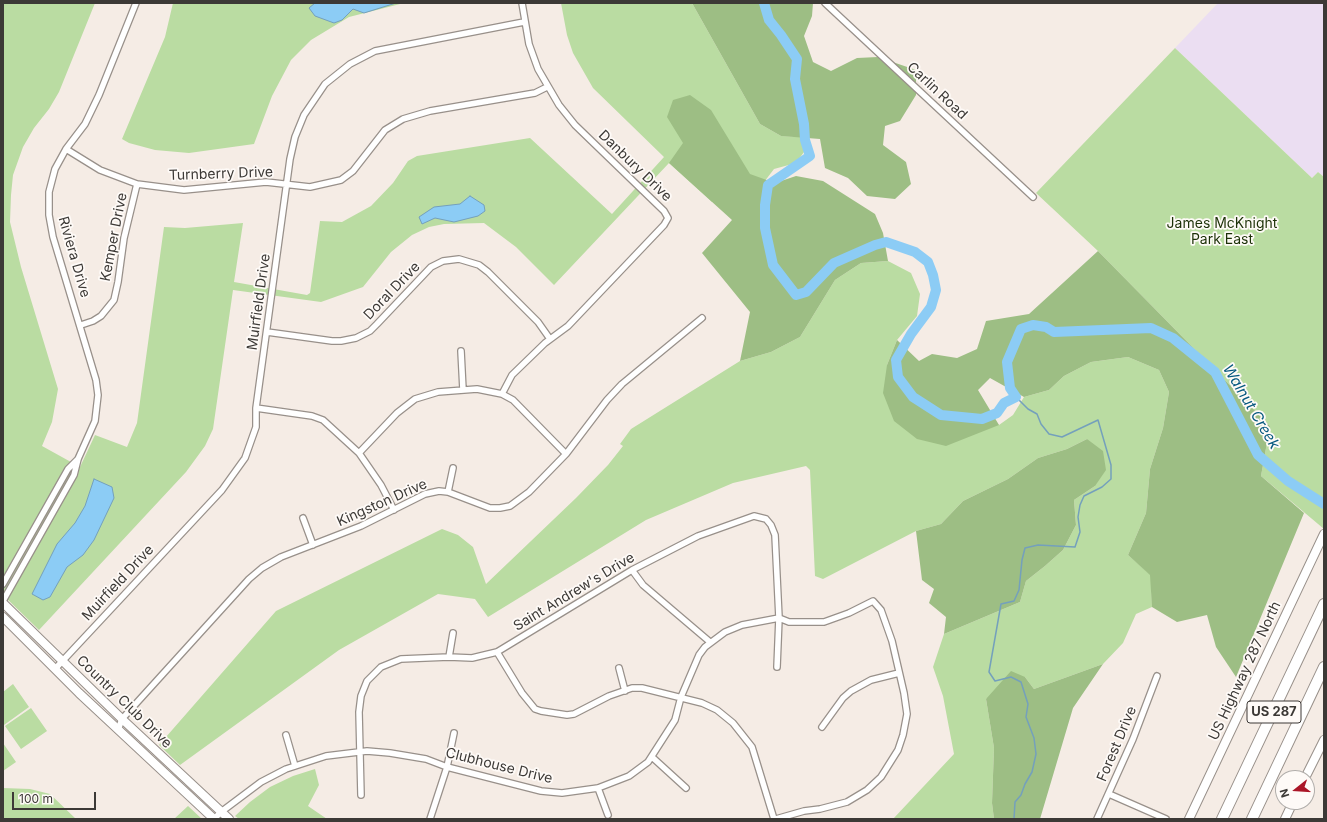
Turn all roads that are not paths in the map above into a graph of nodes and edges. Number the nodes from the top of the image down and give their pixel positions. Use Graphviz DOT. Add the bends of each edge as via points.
graph roads {
  1 [pos="136,3"];
  2 [pos="522,3"];
  3 [pos="825,3"];
  4 [pos="524,22"];
  5 [pos="547,87"];
  6 [pos="66,149"];
  7 [pos="137,184"];
  8 [pos="287,184"];
  9 [pos="1033,197"];
  10 [pos="702,318"];
  11 [pos="81,325"];
  12 [pos="267,332"];
  13 [pos="550,339"];
  14 [pos="461,351"];
  15 [pos="463,390"];
  16 [pos="502,394"];
  17 [pos="256,408"];
  18 [pos="359,453"];
  19 [pos="566,454"];
  20 [pos="78,459"];
  21 [pos="453,468"];
  22 [pos="448,492"];
  23 [pos="394,510"];
  24 [pos="303,518"];
  25 [pos="1324,534"];
  26 [pos="313,545"];
  27 [pos="632,570"];
  28 [pos="3,584"];
  29 [pos="3,602"];
  30 [pos="1324,604"];
  31 [pos="3,617"];
  32 [pos="779,618"];
  33 [pos="453,633"];
  34 [pos="710,642"];
  35 [pos="497,652"];
  36 [pos="449,657"];
  37 [pos="62,661"];
  38 [pos="777,667"];
  39 [pos="1324,667"];
  40 [pos="619,668"];
  41 [pos="55,669"];
  42 [pos="899,673"];
  43 [pos="1157,676"];
  44 [pos="625,691"];
  45 [pos="681,697"];
  46 [pos="122,719"];
  47 [pos="822,727"];
  48 [pos="118,730"];
  49 [pos="454,733"];
  50 [pos="286,735"];
  51 [pos="1324,740"];
  52 [pos="359,752"];
  53 [pos="652,757"];
  54 [pos="295,766"];
  55 [pos="447,767"];
  56 [pos="1309,770"];
  57 [pos="598,788"];
  58 [pos="686,788"];
  59 [pos="1109,794"];
  60 [pos="361,795"];
  61 [pos="221,812"];
  62 [pos="608,816"];
  63 [pos="214,819"];
  64 [pos="229,819"];
  65 [pos="430,819"];
  66 [pos="775,819"];
  67 [pos="1097,819"];
  68 [pos="1166,819"];
  69 [pos="1189,819"];
  70 [pos="1222,819"];
  71 [pos="1252,819"];
  1 -- 6 [label="street, Riviera Drive" via="94,106 85,124"];
  2 -- 4 [label="street, Danbury Drive"];
  3 -- 9 [label="street, Carlin Road"];
  4 -- 5 [label="street, Danbury Drive" via="529,44"];
  4 -- 8 [label="street, Muirfield Drive" via="387,47 350,64 325,84 304,115 295,137"];
  5 -- 8 [label="street, Turnberry Drive" via="535,93 430,111 403,119 385,130 353,171 341,180 310,187"];
  5 -- 13 [label="street, Danbury Drive" via="574,125 664,211 668,218 568,326"];
  6 -- 7 [label="street, Turnberry Drive" via="100,170"];
  6 -- 11 [label="street, Riviera Drive" via="55,169 49,192 49,215 53,237"];
  7 -- 8 [label="street, Turnberry Drive" via="184,190 251,182"];
  7 -- 11 [label="street, Kemper Drive" via="124,238 114,300 101,316"];
  8 -- 12 [label="street, Muirfield Drive"];
  10 -- 19 [label="street, Kingston Drive" via="622,384"];
  11 -- 20 [label="street, Riviera Drive" via="98,395 95,421"];
  12 -- 13 [label="street, Doral Drive" via="341,341 356,338 370,331 432,267 443,261 459,259 479,265 488,272 538,322"];
  12 -- 17 [label="street, Muirfield Drive"];
  13 -- 16 [label="street, Danbury Drive" via="512,375"];
  14 -- 15 [label="street"];
  15 -- 16 [label="street" via="477,389"];
  15 -- 18 [label="street" via="425,395 406,404"];
  16 -- 19 [label="street" via="522,408"];
  17 -- 18 [label="street" via="323,420"];
  17 -- 37 [label="street, Muirfield Drive" via="256,427 250,446 245,458 226,485"];
  18 -- 23 [label="street" via="381,485"];
  19 -- 22 [label="street, Kingston Drive" via="529,492 510,506 490,508"];
  20 -- 28 [label="street, Riviera Drive" via="68,470"];
  20 -- 29 [label="street, Riviera Drive" via="74,475"];
  21 -- 22 [label="street"];
  22 -- 23 [label="street, Kingston Drive" via="425,494"];
  23 -- 26 [label="street, Kingston Drive"];
  24 -- 26 [label="street"];
  25 -- 69 [label="main road, US Highway 287 North"];
  26 -- 46 [label="street, Kingston Drive" via="272,561 249,579"];
  27 -- 32 [label="street, Saint Andrew's Drive" via="716,528 754,516 761,517 771,525 775,535"];
  27 -- 34 [label="street" via="643,585"];
  27 -- 35 [label="street, Saint Andrew's Drive"];
  29 -- 37 [label="main road, Country Club Drive"];
  30 -- 70 [label="highway, US 287"];
  31 -- 41 [label="main road, Country Club Drive"];
  32 -- 34 [label="street, Clubhouse Drive" via="742,624"];
  32 -- 38 [label="street"];
  32 -- 42 [label="street, Clubhouse Drive" via="789,622 824,622 873,601 881,610 892,641"];
  33 -- 36 [label="street"];
  34 -- 45 [label="street, Clubhouse Drive" via="699,655"];
  35 -- 36 [label="street, Saint Andrew's Drive" via="479,658"];
  35 -- 44 [label="street" via="522,693 541,711 574,714 609,696"];
  36 -- 52 [label="street, Saint Andrew's Drive" via="400,659 381,667 372,675 361,696"];
  37 -- 41 [label="street, Muirfield Drive"];
  37 -- 46 [label="main road, Country Club Drive"];
  39 -- 71 [label="highway, US 287"];
  40 -- 44 [label="street"];
  41 -- 48 [label="main road, Country Club Drive"];
  42 -- 47 [label="street" via="872,680 851,691"];
  42 -- 66 [label="street" via="907,714 898,750 881,777 868,790 847,802 804,810"];
  43 -- 59 [label="street, Forest Drive"];
  44 -- 45 [label="street" via="642,688"];
  45 -- 53 [label="street, Clubhouse Drive" via="675,720"];
  45 -- 66 [label="street" via="717,710 733,723 750,743"];
  46 -- 48 [label="street, Kingston Drive"];
  46 -- 61 [label="main road, Country Club Drive"];
  48 -- 63 [label="main road, Country Club Drive"];
  49 -- 55 [label="street"];
  50 -- 54 [label="street"];
  51 -- 56 [label="main road"];
  52 -- 54 [label="street, Clubhouse Drive" via="326,756"];
  52 -- 55 [label="street, Clubhouse Drive" via="390,753 426,759"];
  52 -- 60 [label="street, Saint Andrew's Drive"];
  53 -- 57 [label="street, Clubhouse Drive" via="629,776"];
  53 -- 58 [label="street"];
  54 -- 61 [label="street, Clubhouse Drive" via="261,782"];
  55 -- 57 [label="street, Clubhouse Drive" via="541,792 562,793"];
  55 -- 65 [label="street"];
  57 -- 62 [label="street"];
  59 -- 67 [label="street, Forest Drive"];
  59 -- 68 [label="street"];
  61 -- 63 [label="street, Clubhouse Drive"];
  61 -- 64 [label="main road, Country Club Drive"];
}
